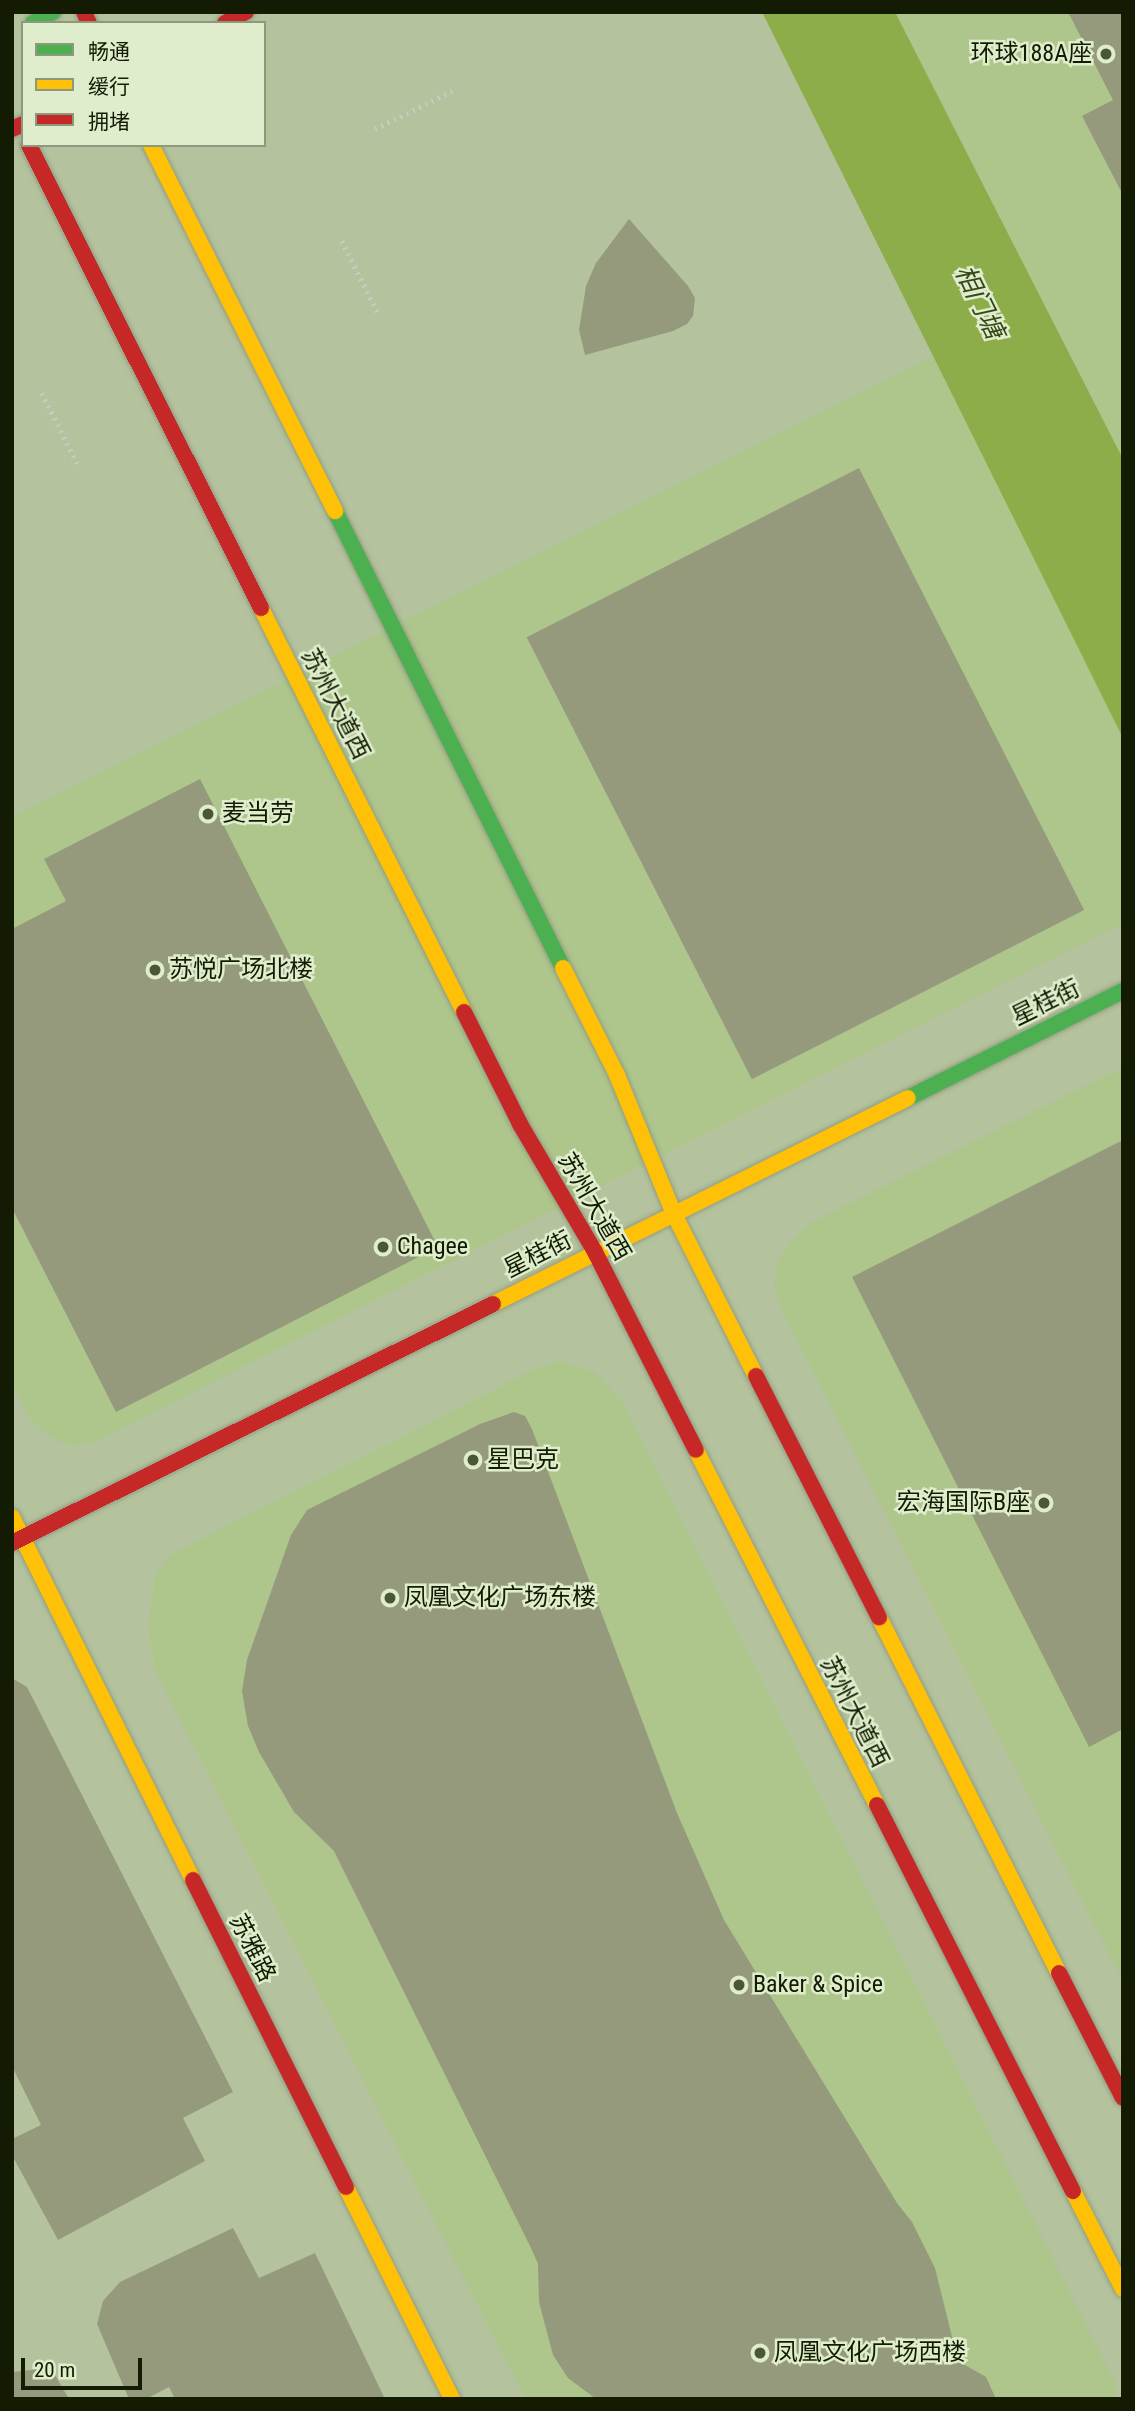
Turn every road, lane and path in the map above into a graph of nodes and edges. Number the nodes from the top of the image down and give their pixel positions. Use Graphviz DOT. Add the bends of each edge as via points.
graph roads {
  1 [pos="53,12"];
  2 [pos="246,12"];
  3 [pos="37,21"];
  4 [pos="229,21"];
  5 [pos="454,90"];
  6 [pos="375,130"];
  7 [pos="30,147"];
  8 [pos="152,147"];
  9 [pos="342,241"];
  10 [pos="378,313"];
  11 [pos="42,393"];
  12 [pos="78,465"];
  13 [pos="1123,991"];
  14 [pos="674,1214"];
  15 [pos="595,1252"];
  16 [pos="12,1517"];
  17 [pos="17,1540"];
  18 [pos="1123,2098"];
  19 [pos="1123,2289"];
  20 [pos="452,2399"];
  1 -- 3 [label="main road"];
  2 -- 4 [label="main road"];
  5 -- 6 [label="path"];
  7 -- 15 [label="main road, 苏州大道西" via="520,1124"];
  8 -- 14 [label="main road" via="617,1075"];
  9 -- 10 [label="path"];
  11 -- 12 [label="path"];
  13 -- 14 [label="main road, 星桂街"];
  14 -- 15 [label="main road, 星桂街"];
  14 -- 18 [label="main road"];
  15 -- 17 [label="main road, 星桂街"];
  15 -- 19 [label="main road, 苏州大道西"];
  16 -- 17 [label="main road, 苏雅路"];
  17 -- 20 [label="main road, 苏雅路"];
}
